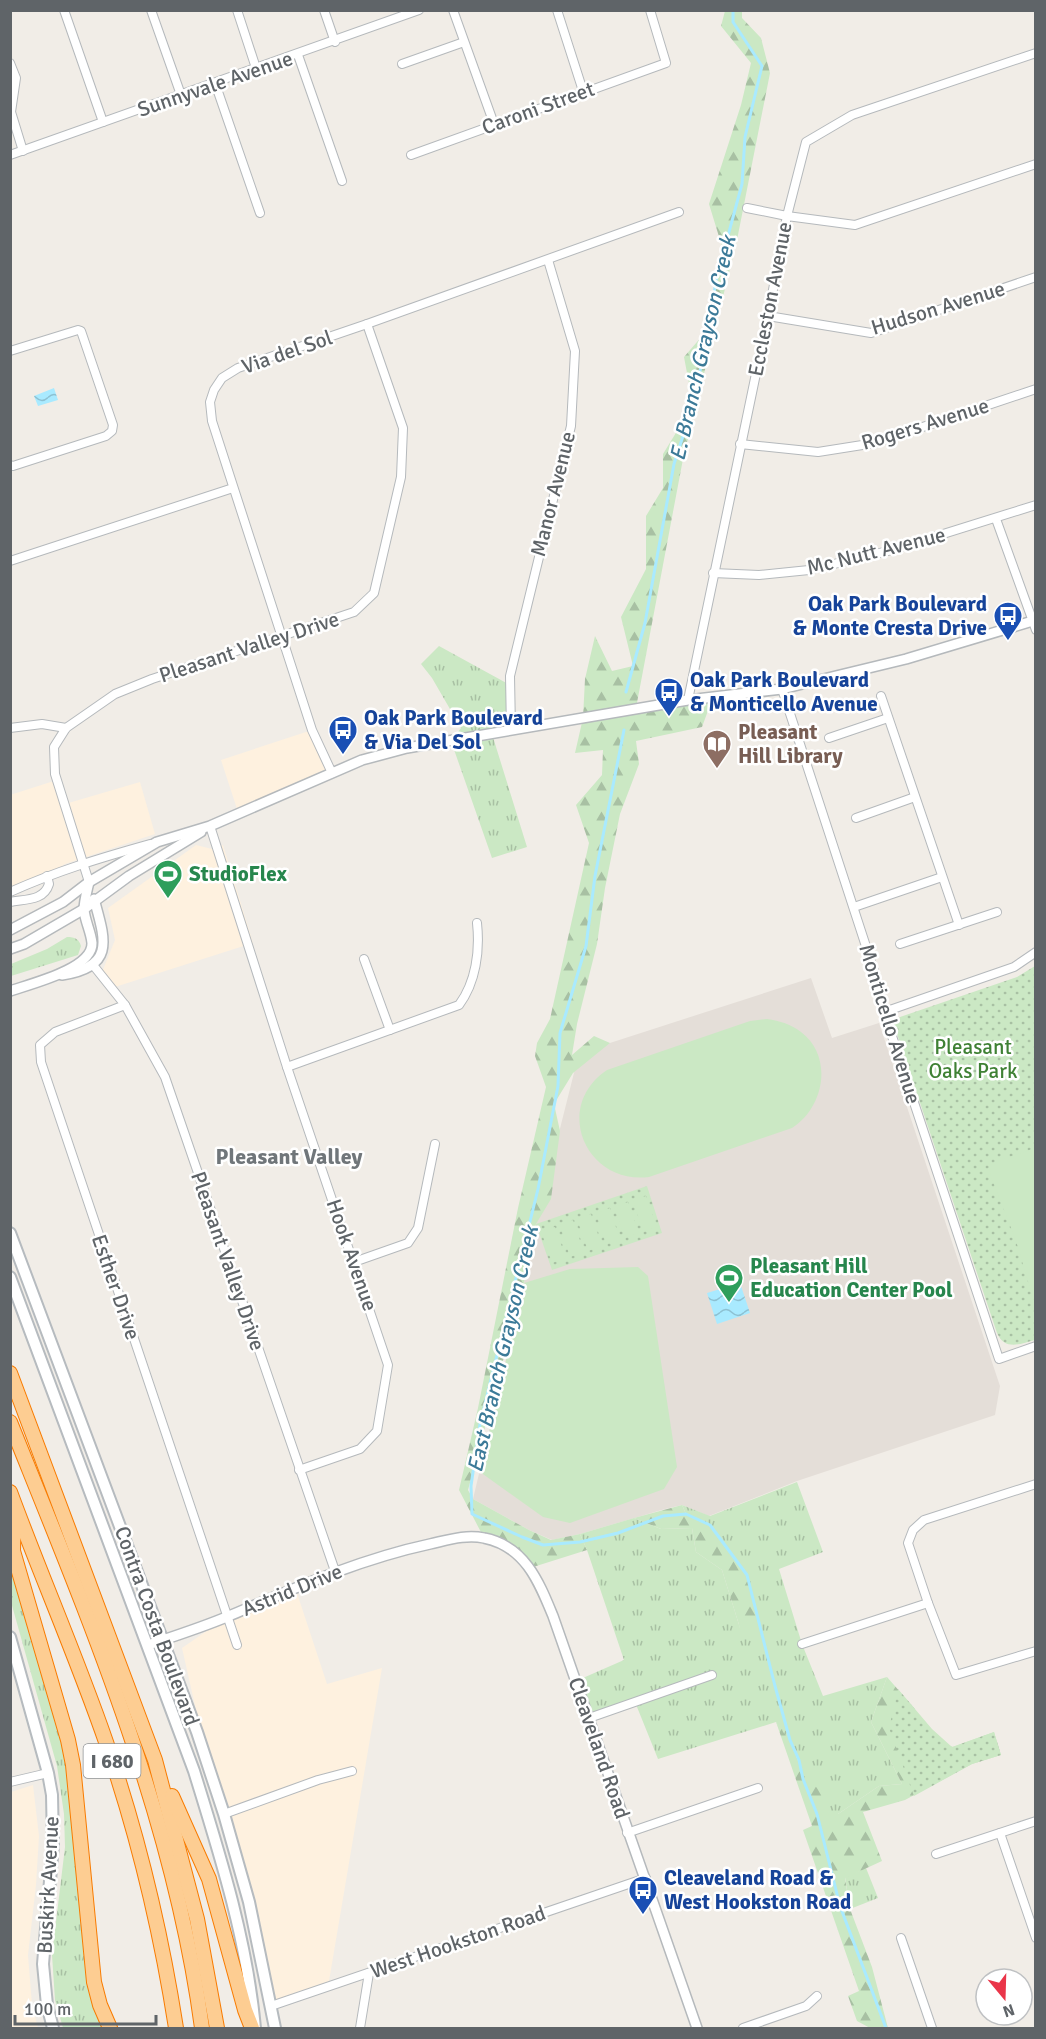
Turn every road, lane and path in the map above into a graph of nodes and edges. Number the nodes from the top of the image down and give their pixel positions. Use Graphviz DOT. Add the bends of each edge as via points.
graph roads {
  1 [pos="64,10"];
  2 [pos="151,10"];
  3 [pos="237,10"];
  4 [pos="324,10"];
  5 [pos="419,10"];
  6 [pos="453,10"];
  7 [pos="557,10"];
  8 [pos="650,10"];
  9 [pos="335,42"];
  10 [pos="464,42"];
  11 [pos="1035,52"];
  12 [pos="298,55"];
  13 [pos="10,63"];
  14 [pos="402,64"];
  15 [pos="256,68"];
  16 [pos="215,83"];
  17 [pos="583,91"];
  18 [pos="181,95"];
  19 [pos="104,122"];
  20 [pos="494,124"];
  21 [pos="23,151"];
  22 [pos="10,155"];
  23 [pos="411,155"];
  24 [pos="1035,164"];
  25 [pos="342,182"];
  26 [pos="747,208"];
  27 [pos="679,212"];
  28 [pos="260,213"];
  29 [pos="787,216"];
  30 [pos="548,260"];
  31 [pos="1035,277"];
  32 [pos="768,316"];
  33 [pos="368,324"];
  34 [pos="10,351"];
  35 [pos="1035,389"];
  36 [pos="740,444"];
  37 [pos="10,465"];
  38 [pos="233,488"];
  39 [pos="1035,505"];
  40 [pos="996,519"];
  41 [pos="10,561"];
  42 [pos="713,573"];
  43 [pos="1034,624"];
  44 [pos="282,637"];
  45 [pos="783,689"];
  46 [pos="881,696"];
  47 [pos="688,700"];
  48 [pos="888,718"];
  49 [pos="10,728"];
  50 [pos="66,728"];
  51 [pos="511,730"];
  52 [pos="829,738"];
  53 [pos="332,772"];
  54 [pos="915,797"];
  55 [pos="856,818"];
  56 [pos="210,826"];
  57 [pos="157,842"];
  58 [pos="83,862"];
  59 [pos="46,876"];
  60 [pos="942,877"];
  61 [pos="89,882"];
  62 [pos="10,892"];
  63 [pos="10,902"];
  64 [pos="94,902"];
  65 [pos="854,907"];
  66 [pos="84,909"];
  67 [pos="997,912"];
  68 [pos="477,923"];
  69 [pos="959,925"];
  70 [pos="10,930"];
  71 [pos="900,944"];
  72 [pos="10,949"];
  73 [pos="1035,952"];
  74 [pos="364,959"];
  75 [pos="93,965"];
  76 [pos="53,976"];
  77 [pos="10,991"];
  78 [pos="125,1005"];
  79 [pos="884,1012"];
  80 [pos="390,1030"];
  81 [pos="287,1067"];
  82 [pos="435,1144"];
  83 [pos="10,1233"];
  84 [pos="354,1262"];
  85 [pos="10,1278"];
  86 [pos="1035,1346"];
  87 [pos="10,1373"];
  88 [pos="10,1422"];
  89 [pos="299,1470"];
  90 [pos="1035,1484"];
  91 [pos="13,1498"];
  92 [pos="437,1542"];
  93 [pos="335,1571"];
  94 [pos="928,1603"];
  95 [pos="227,1617"];
  96 [pos="10,1637"];
  97 [pos="164,1640"];
  98 [pos="802,1644"];
  99 [pos="148,1645"];
  100 [pos="237,1645"];
  101 [pos="1035,1651"];
  102 [pos="712,1675"];
  103 [pos="589,1719"];
  104 [pos="155,1760"];
  105 [pos="352,1771"];
  106 [pos="48,1773"];
  107 [pos="10,1782"];
  108 [pos="758,1788"];
  109 [pos="224,1814"];
  110 [pos="1035,1821"];
  111 [pos="627,1833"];
  112 [pos="1000,1833"];
  113 [pos="936,1854"];
  114 [pos="646,1878"];
  115 [pos="901,1938"];
  116 [pos="1035,1938"];
  117 [pos="369,1973"];
  118 [pos="817,1996"];
  119 [pos="271,2007"];
  120 [pos="53,2028"];
  121 [pos="110,2028"];
  122 [pos="176,2028"];
  123 [pos="202,2028"];
  124 [pos="217,2028"];
  125 [pos="254,2028"];
  126 [pos="276,2028"];
  127 [pos="360,2028"];
  128 [pos="697,2028"];
  129 [pos="743,2028"];
  130 [pos="932,2028"];
  1 -- 19 [label="street"];
  2 -- 18 [label="street"];
  3 -- 15 [label="street"];
  4 -- 9 [label="street"];
  5 -- 9 [label="street, Sunnyvale Avenue"];
  6 -- 10 [label="street"];
  7 -- 17 [label="street"];
  8 -- 17 [label="street, Caroni Street" via="666,63"];
  9 -- 12 [label="street, Sunnyvale Avenue"];
  10 -- 14 [label="street"];
  10 -- 20 [label="street"];
  11 -- 29 [label="street, Eccleston Avenue" via="852,115 806,142"];
  12 -- 15 [label="street, Sunnyvale Avenue"];
  12 -- 25 [label="street"];
  13 -- 21 [label="street" via="16,78 11,112"];
  15 -- 16 [label="street, Sunnyvale Avenue"];
  16 -- 18 [label="street, Sunnyvale Avenue"];
  16 -- 28 [label="street"];
  17 -- 20 [label="street, Caroni Street"];
  18 -- 19 [label="street, Sunnyvale Avenue"];
  19 -- 21 [label="street, Sunnyvale Avenue"];
  20 -- 23 [label="street, Caroni Street"];
  21 -- 22 [label="street, Sunnyvale Avenue"];
  24 -- 29 [label="street" via="855,225"];
  26 -- 29 [label="street"];
  27 -- 30 [label="street, Via del Sol"];
  29 -- 32 [label="street, Eccleston Avenue"];
  30 -- 33 [label="street, Via del Sol"];
  30 -- 51 [label="street, Manor Avenue" via="575,351 571,426 510,676"];
  31 -- 32 [label="street, Hudson Avenue" via="871,333"];
  32 -- 36 [label="street, Eccleston Avenue"];
  33 -- 38 [label="street, Via del Sol" via="238,368 217,383 210,402 212,421"];
  33 -- 44 [label="street, Pleasant Valley Drive" via="403,428 401,477 374,593 354,612"];
  34 -- 37 [label="street" via="81,331 113,425 106,436"];
  35 -- 36 [label="street, Rogers Avenue" via="875,443 818,452"];
  36 -- 42 [label="street, Eccleston Avenue"];
  38 -- 41 [label="street"];
  38 -- 44 [label="street, Via del Sol"];
  39 -- 40 [label="street, Mc Nutt Avenue"];
  40 -- 42 [label="street, Mc Nutt Avenue" via="809,570 759,575"];
  40 -- 43 [label="street"];
  42 -- 47 [label="street, Eccleston Avenue"];
  43 -- 45 [label="street"];
  44 -- 50 [label="street, Pleasant Valley Drive" via="115,694"];
  44 -- 53 [label="street, Via del Sol" via="312,730"];
  45 -- 47 [label="street"];
  45 -- 65 [label="street, Monticello Avenue"];
  46 -- 48 [label="street"];
  47 -- 51 [label="street"];
  48 -- 52 [label="street"];
  48 -- 54 [label="street"];
  49 -- 50 [label="street" via="42,724"];
  50 -- 58 [label="street" via="54,747 55,774"];
  51 -- 53 [label="street" via="380,755"];
  53 -- 56 [label="street"];
  54 -- 55 [label="street"];
  54 -- 60 [label="street"];
  56 -- 57 [label="street"];
  56 -- 64 [label="street"];
  56 -- 81 [label="street, Hook Avenue"];
  57 -- 58 [label="street"];
  57 -- 61 [label="street"];
  58 -- 59 [label="street"];
  58 -- 61 [label="street"];
  59 -- 62 [label="street"];
  59 -- 63 [label="street" via="49,884 44,894"];
  60 -- 65 [label="street"];
  60 -- 69 [label="street"];
  61 -- 64 [label="street"];
  61 -- 66 [label="street"];
  61 -- 70 [label="street" via="63,902"];
  64 -- 66 [label="street"];
  64 -- 75 [label="street" via="104,942"];
  65 -- 79 [label="street, Monticello Avenue"];
  66 -- 72 [label="street"];
  66 -- 76 [label="street" via="92,942 90,952 82,961"];
  67 -- 69 [label="street"];
  68 -- 80 [label="street" via="480,945 468,992 459,1005"];
  69 -- 71 [label="street"];
  73 -- 79 [label="street" via="1014,967"];
  74 -- 80 [label="street"];
  75 -- 76 [label="street"];
  75 -- 78 [label="street, Pleasant Valley Drive"];
  76 -- 77 [label="street"];
  78 -- 89 [label="street, Pleasant Valley Drive" via="165,1077"];
  78 -- 95 [label="street, Esther Drive" via="55,1032 40,1045 41,1062"];
  79 -- 86 [label="street, Monticello Avenue" via="999,1359"];
  80 -- 81 [label="street"];
  81 -- 84 [label="street, Hook Avenue"];
  82 -- 84 [label="street" via="418,1228 408,1243"];
  83 -- 97 [label="main road, Contra Costa Boulevard"];
  84 -- 89 [label="street, Hook Avenue" via="388,1365 377,1431 360,1449"];
  85 -- 99 [label="main road, Contra Costa Boulevard"];
  87 -- 104 [label="highway, I 680"];
  88 -- 123 [label="highway, I 680" via="95,1636 144,1775 178,1901"];
  89 -- 93 [label="street, Pleasant Valley Drive"];
  90 -- 94 [label="street" via="924,1520 913,1530 909,1543"];
  91 -- 121 [label="highway" via="13,1551 73,1765 93,1972"];
  91 -- 122 [label="highway, I 680" via="79,1666 130,1818 169,1982"];
  92 -- 93 [label="street, Astrid Drive"];
  92 -- 103 [label="street, Cleaveland Road" via="484,1538 519,1556 535,1574"];
  93 -- 95 [label="street, Astrid Drive"];
  94 -- 98 [label="street"];
  94 -- 101 [label="street" via="956,1675"];
  95 -- 97 [label="street, Astrid Drive"];
  95 -- 100 [label="street"];
  96 -- 106 [label="main road, Buskirk Avenue"];
  97 -- 99 [label="street, Astrid Drive"];
  97 -- 109 [label="main road, Contra Costa Boulevard"];
  99 -- 125 [label="main road, Contra Costa Boulevard" via="214,1834 249,1978"];
  102 -- 103 [label="street"];
  103 -- 111 [label="street, Cleaveland Road"];
  104 -- 124 [label="highway, I 680" via="197,1919"];
  104 -- 125 [label="highway" via="209,1879 245,2010"];
  105 -- 109 [label="street"];
  106 -- 107 [label="street"];
  106 -- 120 [label="main road, Buskirk Avenue" via="53,1845 43,1964"];
  108 -- 111 [label="street"];
  109 -- 119 [label="main road, Contra Costa Boulevard" via="249,1902"];
  110 -- 112 [label="street"];
  111 -- 114 [label="street, Cleaveland Road"];
  112 -- 113 [label="street"];
  112 -- 116 [label="street"];
  114 -- 117 [label="street, West Hookston Road"];
  114 -- 128 [label="street, Cleaveland Road"];
  115 -- 130 [label="street"];
  117 -- 119 [label="street, West Hookston Road"];
  117 -- 127 [label="street"];
  118 -- 129 [label="street" via="806,2006"];
  119 -- 126 [label="main road, Contra Costa Boulevard"];
}
